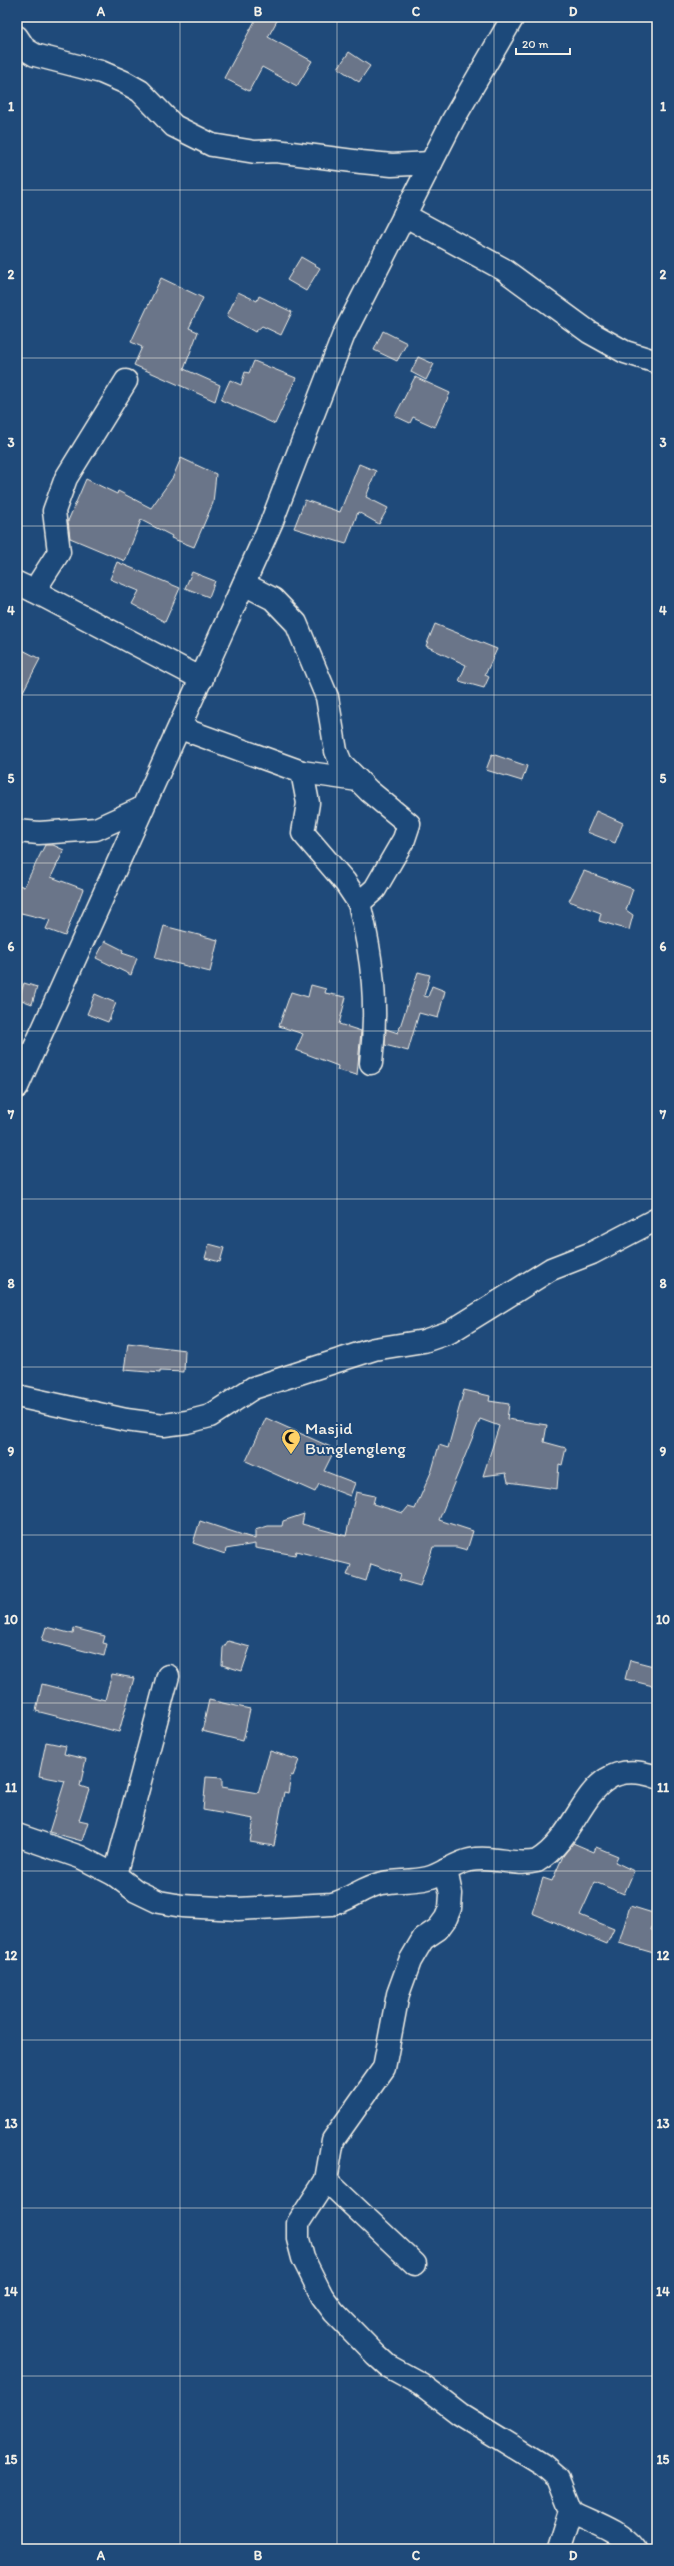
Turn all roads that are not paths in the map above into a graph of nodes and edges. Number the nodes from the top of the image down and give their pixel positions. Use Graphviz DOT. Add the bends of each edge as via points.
graph roads {
  1 [pos="513,17"];
  2 [pos="17,37"];
  3 [pos="431,162"];
  4 [pos="404,215"];
  5 [pos="657,362"];
  6 [pos="126,381"];
  7 [pos="244,584"];
  8 [pos="25,587"];
  9 [pos="202,679"];
  10 [pos="180,728"];
  11 [pos="302,772"];
  12 [pos="358,780"];
  13 [pos="142,808"];
  14 [pos="17,831"];
  15 [pos="359,903"];
  16 [pos="371,1063"];
  17 [pos="17,1087"];
  18 [pos="657,1218"];
  19 [pos="17,1396"];
  20 [pos="168,1676"];
  21 [pos="657,1777"];
  22 [pos="17,1835"];
  23 [pos="446,1870"];
  24 [pos="115,1875"];
  25 [pos="326,2180"];
  26 [pos="415,2264"];
  27 [pos="571,2511"];
  28 [pos="559,2549"];
  29 [pos="635,2549"];
  1 -- 3 [label="street"];
  2 -- 3 [label="street" via="25,50 35,55 101,72 124,82 140,91 174,126 212,145 255,152 276,151 392,165"];
  3 -- 4 [label="street"];
  4 -- 5 [label="street" via="503,269 589,332 624,352"];
  4 -- 7 [label="street" via="344,334 272,521"];
  6 -- 8 [label="street" via="66,478 54,511 59,552"];
  7 -- 9 [label="street"];
  7 -- 12 [label="street" via="273,599 296,623 327,697 336,751 347,771"];
  8 -- 9 [label="street"];
  9 -- 10 [label="street"];
  10 -- 11 [label="street"];
  10 -- 13 [label="street"];
  11 -- 12 [label="street"];
  11 -- 15 [label="street" via="308,803 303,833 345,882"];
  12 -- 15 [label="street" via="409,824 404,839 375,889"];
  13 -- 14 [label="street" via="96,829 45,833"];
  13 -- 17 [label="street"];
  15 -- 16 [label="street" via="375,986 376,1028"];
  18 -- 19 [label="street" via="592,1253 552,1269 450,1332 424,1341 374,1349 253,1388 210,1416 164,1426"];
  20 -- 24 [label="street"];
  21 -- 23 [label="street" via="628,1771 617,1772 607,1778 592,1792 575,1820 537,1862 516,1863 479,1858"];
  22 -- 24 [label="street" via="59,1848"];
  23 -- 24 [label="street" via="428,1878 382,1883 332,1904 238,1909 159,1902 136,1891"];
  23 -- 25 [label="street" via="451,1894 450,1908 438,1929 423,1939 410,1961 398,1994 384,2068 333,2140"];
  25 -- 26 [label="street"];
  25 -- 27 [label="street" via="298,2223 298,2239 312,2278 334,2312 388,2366 421,2384 460,2414 553,2472 564,2491"];
  27 -- 28 [label="street"];
  27 -- 29 [label="street" via="612,2531"];
}
